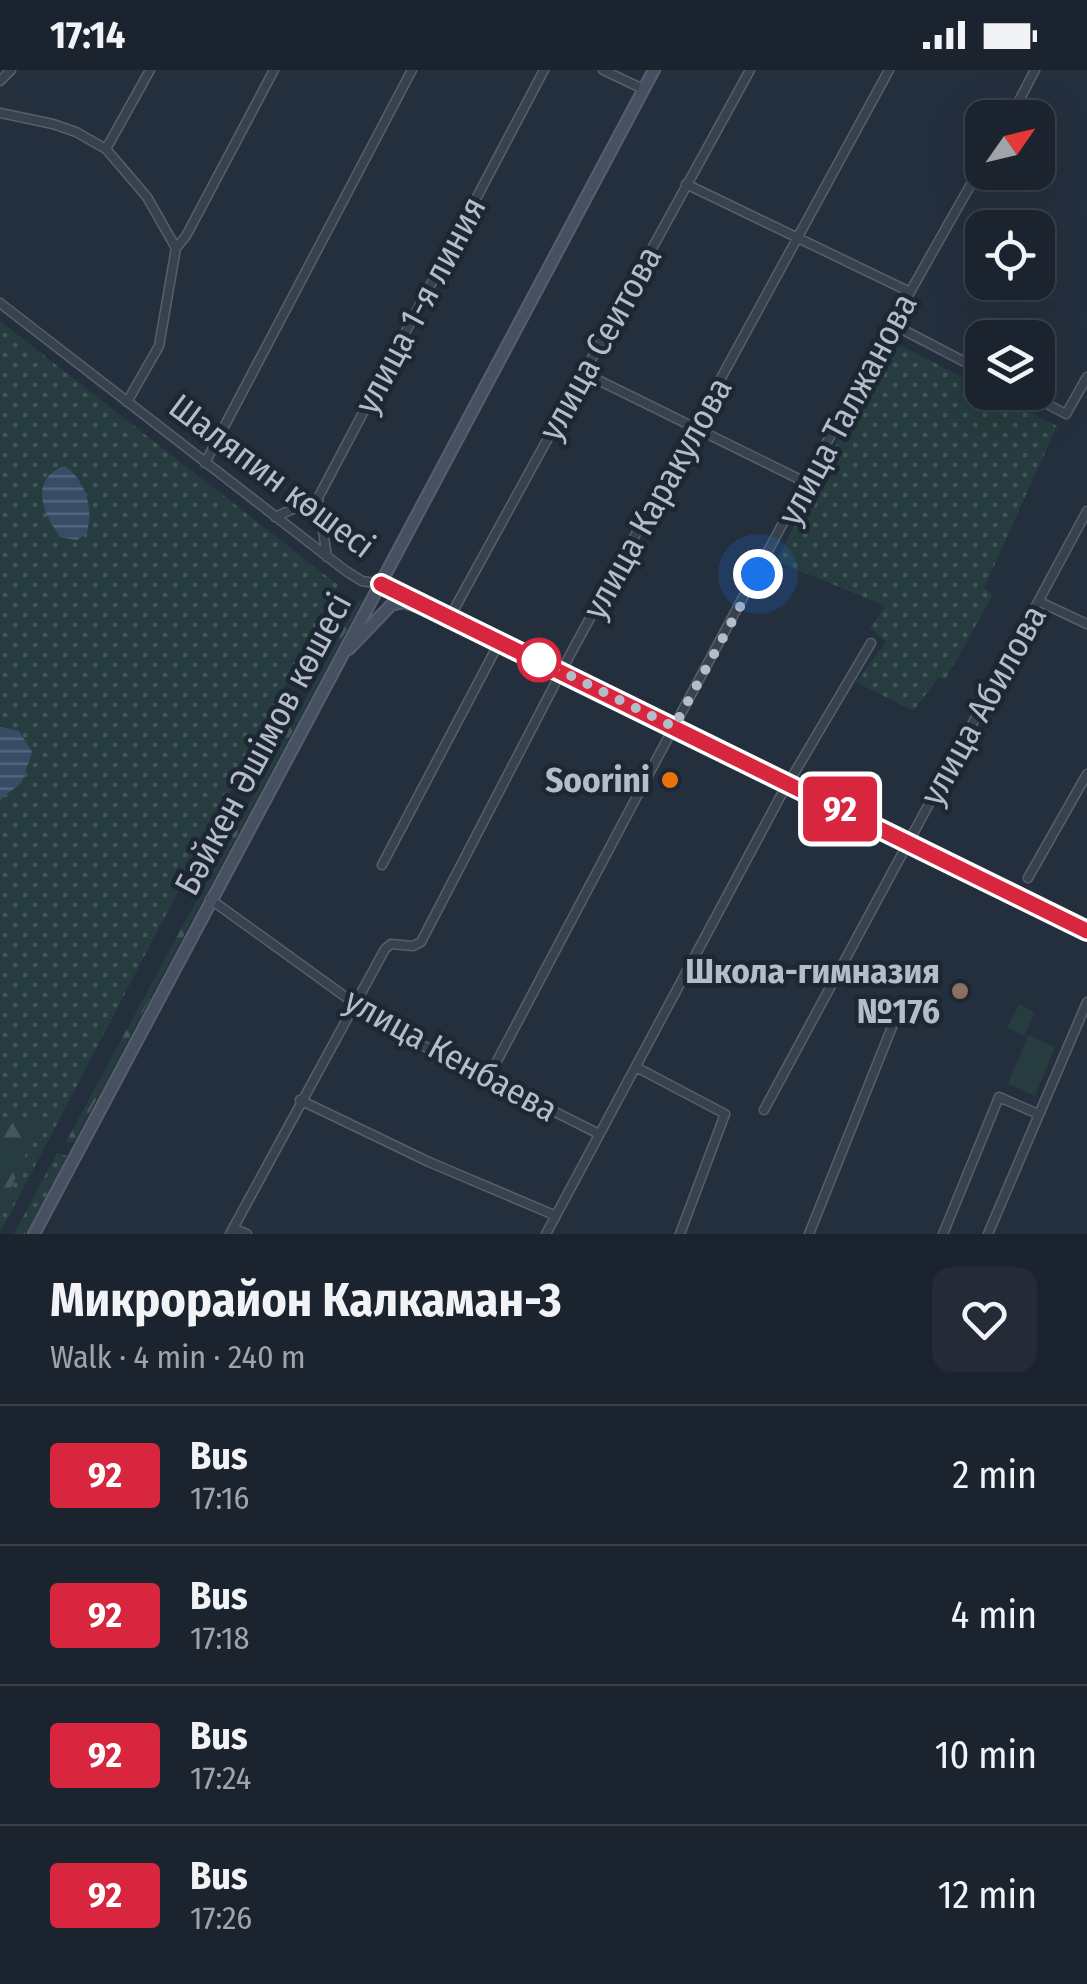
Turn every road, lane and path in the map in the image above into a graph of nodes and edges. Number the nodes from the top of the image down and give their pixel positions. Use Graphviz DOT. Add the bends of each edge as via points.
graph roads {
  1 [pos="11,70"];
  2 [pos="150,70"];
  3 [pos="274,70"];
  4 [pos="412,70"];
  5 [pos="544,70"];
  6 [pos="602,70"];
  7 [pos="654,70"];
  8 [pos="750,70"];
  9 [pos="889,70"];
  10 [pos="1035,70"];
  11 [pos="0,81"];
  12 [pos="644,89"];
  13 [pos="1019,100"];
  14 [pos="0,114"];
  15 [pos="106,149"];
  16 [pos="686,184"];
  17 [pos="968,190"];
  18 [pos="798,240"];
  19 [pos="176,248"];
  20 [pos="910,292"];
  21 [pos="0,303"];
  22 [pos="892,324"];
  23 [pos="965,362"];
  24 [pos="584,373"];
  25 [pos="1087,377"];
  26 [pos="128,402"];
  27 [pos="1055,408"];
  28 [pos="696,428"];
  29 [pos="204,462"];
  30 [pos="807,483"];
  31 [pos="318,498"];
  32 [pos="1087,510"];
  33 [pos="275,517"];
  34 [pos="327,557"];
  35 [pos="381,584"];
  36 [pos="1040,602"];
  37 [pos="451,616"];
  38 [pos="1087,624"];
  39 [pos="500,641"];
  40 [pos="871,643"];
  41 [pos="338,660"];
  42 [pos="562,672"];
  43 [pos="674,727"];
  44 [pos="1087,774"];
  45 [pos="790,782"];
  46 [pos="906,843"];
  47 [pos="382,866"];
  48 [pos="1028,878"];
  49 [pos="210,899"];
  50 [pos="1087,931"];
  51 [pos="1087,1002"];
  52 [pos="352,1004"];
  53 [pos="896,1017"];
  54 [pos="636,1066"];
  55 [pos="488,1078"];
  56 [pos="300,1100"];
  57 [pos="764,1110"];
  58 [pos="1038,1114"];
  59 [pos="599,1134"];
  60 [pos="554,1214"];
  61 [pos="231,1231"];
  62 [pos="34,1234"];
  63 [pos="247,1234"];
  64 [pos="546,1234"];
  65 [pos="680,1234"];
  66 [pos="809,1234"];
  67 [pos="943,1234"];
  68 [pos="988,1234"];
  1 -- 11 [label="street"];
  2 -- 15 [label="street"];
  3 -- 19 [label="street"];
  4 -- 29 [label="street"];
  5 -- 31 [label="street, улица 1-я линия"];
  6 -- 12 [label="street"];
  7 -- 12 [label="main road, Бәйкен Әшімов көшесі"];
  8 -- 16 [label="street, улица Сеитова"];
  9 -- 18 [label="street, улица Каракулова"];
  10 -- 13 [label="street"];
  12 -- 35 [label="main road, Бәйкен Әшімов көшесі"];
  14 -- 15 [label="street" via="53,124"];
  15 -- 19 [label="street"];
  16 -- 18 [label="street"];
  16 -- 24 [label="street, улица Сеитова"];
  17 -- 20 [label="street, улица Талжанова"];
  18 -- 20 [label="street"];
  18 -- 28 [label="street, улица Каракулова"];
  19 -- 26 [label="street" via="159,346"];
  20 -- 22 [label="street, улица Талжанова"];
  21 -- 26 [label="street, Шаляпин көшесі"];
  22 -- 23 [label="street"];
  22 -- 30 [label="street, улица Талжанова"];
  24 -- 28 [label="street"];
  24 -- 37 [label="street, улица Сеитова"];
  25 -- 27 [label="street" via="1066,414"];
  26 -- 29 [label="street, Шаляпин көшесі"];
  28 -- 30 [label="street"];
  28 -- 42 [label="street, улица Каракулова"];
  29 -- 33 [label="street, Шаляпин көшесі"];
  30 -- 43 [label="street, улица Талжанова"];
  31 -- 33 [label="street"];
  31 -- 34 [label="street"];
  32 -- 36 [label="street, улица Абилова"];
  33 -- 34 [label="street, Шаляпин көшесі"];
  34 -- 35 [label="street, Шаляпин көшесі" via="362,581"];
  35 -- 37 [label="main road, Шаляпин көшесі"];
  35 -- 41 [label="main road, Бәйкен Әшімов көшесі"];
  36 -- 38 [label="street"];
  36 -- 46 [label="street, улица Абилова"];
  37 -- 39 [label="main road, Шаляпин көшесі"];
  37 -- 41 [label="main road" via="397,603"];
  39 -- 42 [label="main road, Шаляпин көшесі"];
  39 -- 47 [label="street"];
  40 -- 45 [label="street"];
  41 -- 49 [label="main road, Бәйкен Әшімов көшесі"];
  42 -- 43 [label="main road, Шаляпин көшесі"];
  42 -- 52 [label="street, улица Каракулова" via="420,942 385,949"];
  43 -- 45 [label="main road, Шаляпин көшесі"];
  43 -- 55 [label="street, улица Талжанова"];
  44 -- 48 [label="street"];
  45 -- 46 [label="main road, Шаляпин көшесі"];
  45 -- 54 [label="street"];
  46 -- 50 [label="main road, Шаляпин көшесі"];
  46 -- 57 [label="street, улица Абилова"];
  49 -- 52 [label="street, улица Кенбаева"];
  49 -- 62 [label="main road, Бәйкен Әшімов көшесі"];
  51 -- 58 [label="street"];
  52 -- 55 [label="street, улица Кенбаева"];
  52 -- 56 [label="street"];
  53 -- 66 [label="street"];
  54 -- 59 [label="street"];
  54 -- 65 [label="street" via="725,1114"];
  55 -- 59 [label="street, улица Кенбаева"];
  56 -- 60 [label="street"];
  56 -- 61 [label="street"];
  58 -- 67 [label="street" via="999,1098"];
  58 -- 68 [label="street"];
  59 -- 60 [label="street"];
  60 -- 64 [label="street"];
  61 -- 63 [label="street"];
}
